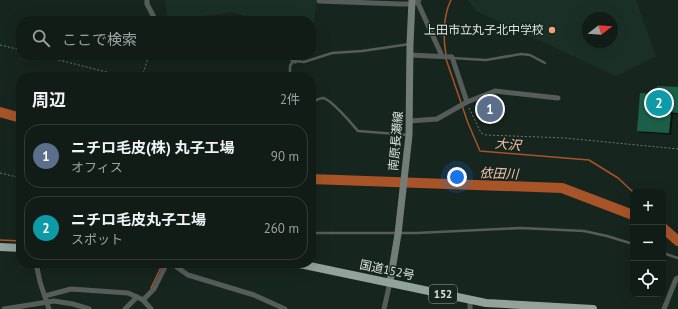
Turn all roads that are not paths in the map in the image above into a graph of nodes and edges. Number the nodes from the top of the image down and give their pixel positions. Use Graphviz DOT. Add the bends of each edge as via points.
graph roads {
  1 [pos="147,0"];
  2 [pos="319,1"];
  3 [pos="415,1"];
  4 [pos="153,16"];
  5 [pos="410,44"];
  6 [pos="410,56"];
  7 [pos="442,56"];
  8 [pos="316,58"];
  9 [pos="452,58"];
  10 [pos="310,60"];
  11 [pos="295,61"];
  12 [pos="545,63"];
  13 [pos="290,72"];
  14 [pos="558,98"];
  15 [pos="316,100"];
  16 [pos="467,102"];
  17 [pos="410,121"];
  18 [pos="409,135"];
  19 [pos="316,233"];
  20 [pos="398,234"];
  21 [pos="630,243"];
  22 [pos="0,247"];
  23 [pos="16,248"];
  24 [pos="666,254"];
  25 [pos="678,258"];
  26 [pos="316,267"];
  27 [pos="37,268"];
  28 [pos="164,268"];
  29 [pos="178,268"];
  30 [pos="678,278"];
  31 [pos="390,282"];
  32 [pos="137,297"];
  33 [pos="46,299"];
  34 [pos="470,299"];
  35 [pos="144,300"];
  36 [pos="547,307"];
  37 [pos="4,309"];
  38 [pos="49,309"];
  39 [pos="89,309"];
  40 [pos="125,309"];
  41 [pos="151,309"];
  42 [pos="285,309"];
  43 [pos="384,309"];
  44 [pos="470,309"];
  45 [pos="593,309"];
  46 [pos="664,309"];
  1 -- 4 [label="street"];
  2 -- 3 [label="street"];
  3 -- 5 [label="main road, 南原長瀬線"];
  3 -- 7 [label="street"];
  5 -- 6 [label="main road, 南原長瀬線"];
  5 -- 8 [label="lane" via="332,53"];
  6 -- 7 [label="street"];
  6 -- 17 [label="main road, 南原長瀬線"];
  7 -- 9 [label="street"];
  9 -- 12 [label="lane" via="486,60 521,54 530,55"];
  9 -- 16 [label="street"];
  10 -- 11 [label="lane"];
  11 -- 13 [label="lane" via="290,66"];
  14 -- 16 [label="street" via="495,91"];
  15 -- 18 [label="lane" via="325,99 358,131"];
  16 -- 17 [label="street" via="437,120"];
  17 -- 18 [label="main road, 南原長瀬線"];
  18 -- 20 [label="main road, 南原長瀬線"];
  19 -- 20 [label="lane"];
  20 -- 21 [label="lane" via="521,228 584,231"];
  20 -- 31 [label="main road, 南原長瀬線"];
  22 -- 23 [label="highway"];
  24 -- 25 [label="lane"];
  26 -- 31 [label="highway, 国道152号 / 152"];
  27 -- 33 [label="street"];
  28 -- 35 [label="street" via="154,289"];
  29 -- 42 [label="street" via="188,275 254,295"];
  30 -- 46 [label="street"];
  31 -- 34 [label="highway, 国道152号 / 152"];
  31 -- 43 [label="street"];
  32 -- 33 [label="street" via="128,293 71,289"];
  32 -- 35 [label="street"];
  32 -- 40 [label="street"];
  33 -- 37 [label="street"];
  33 -- 38 [label="street"];
  33 -- 39 [label="street"];
  34 -- 36 [label="highway, 国道152号 / 152" via="486,303"];
  34 -- 44 [label="street"];
  35 -- 41 [label="street"];
  36 -- 45 [label="highway, 国道152号 / 152"];
}
